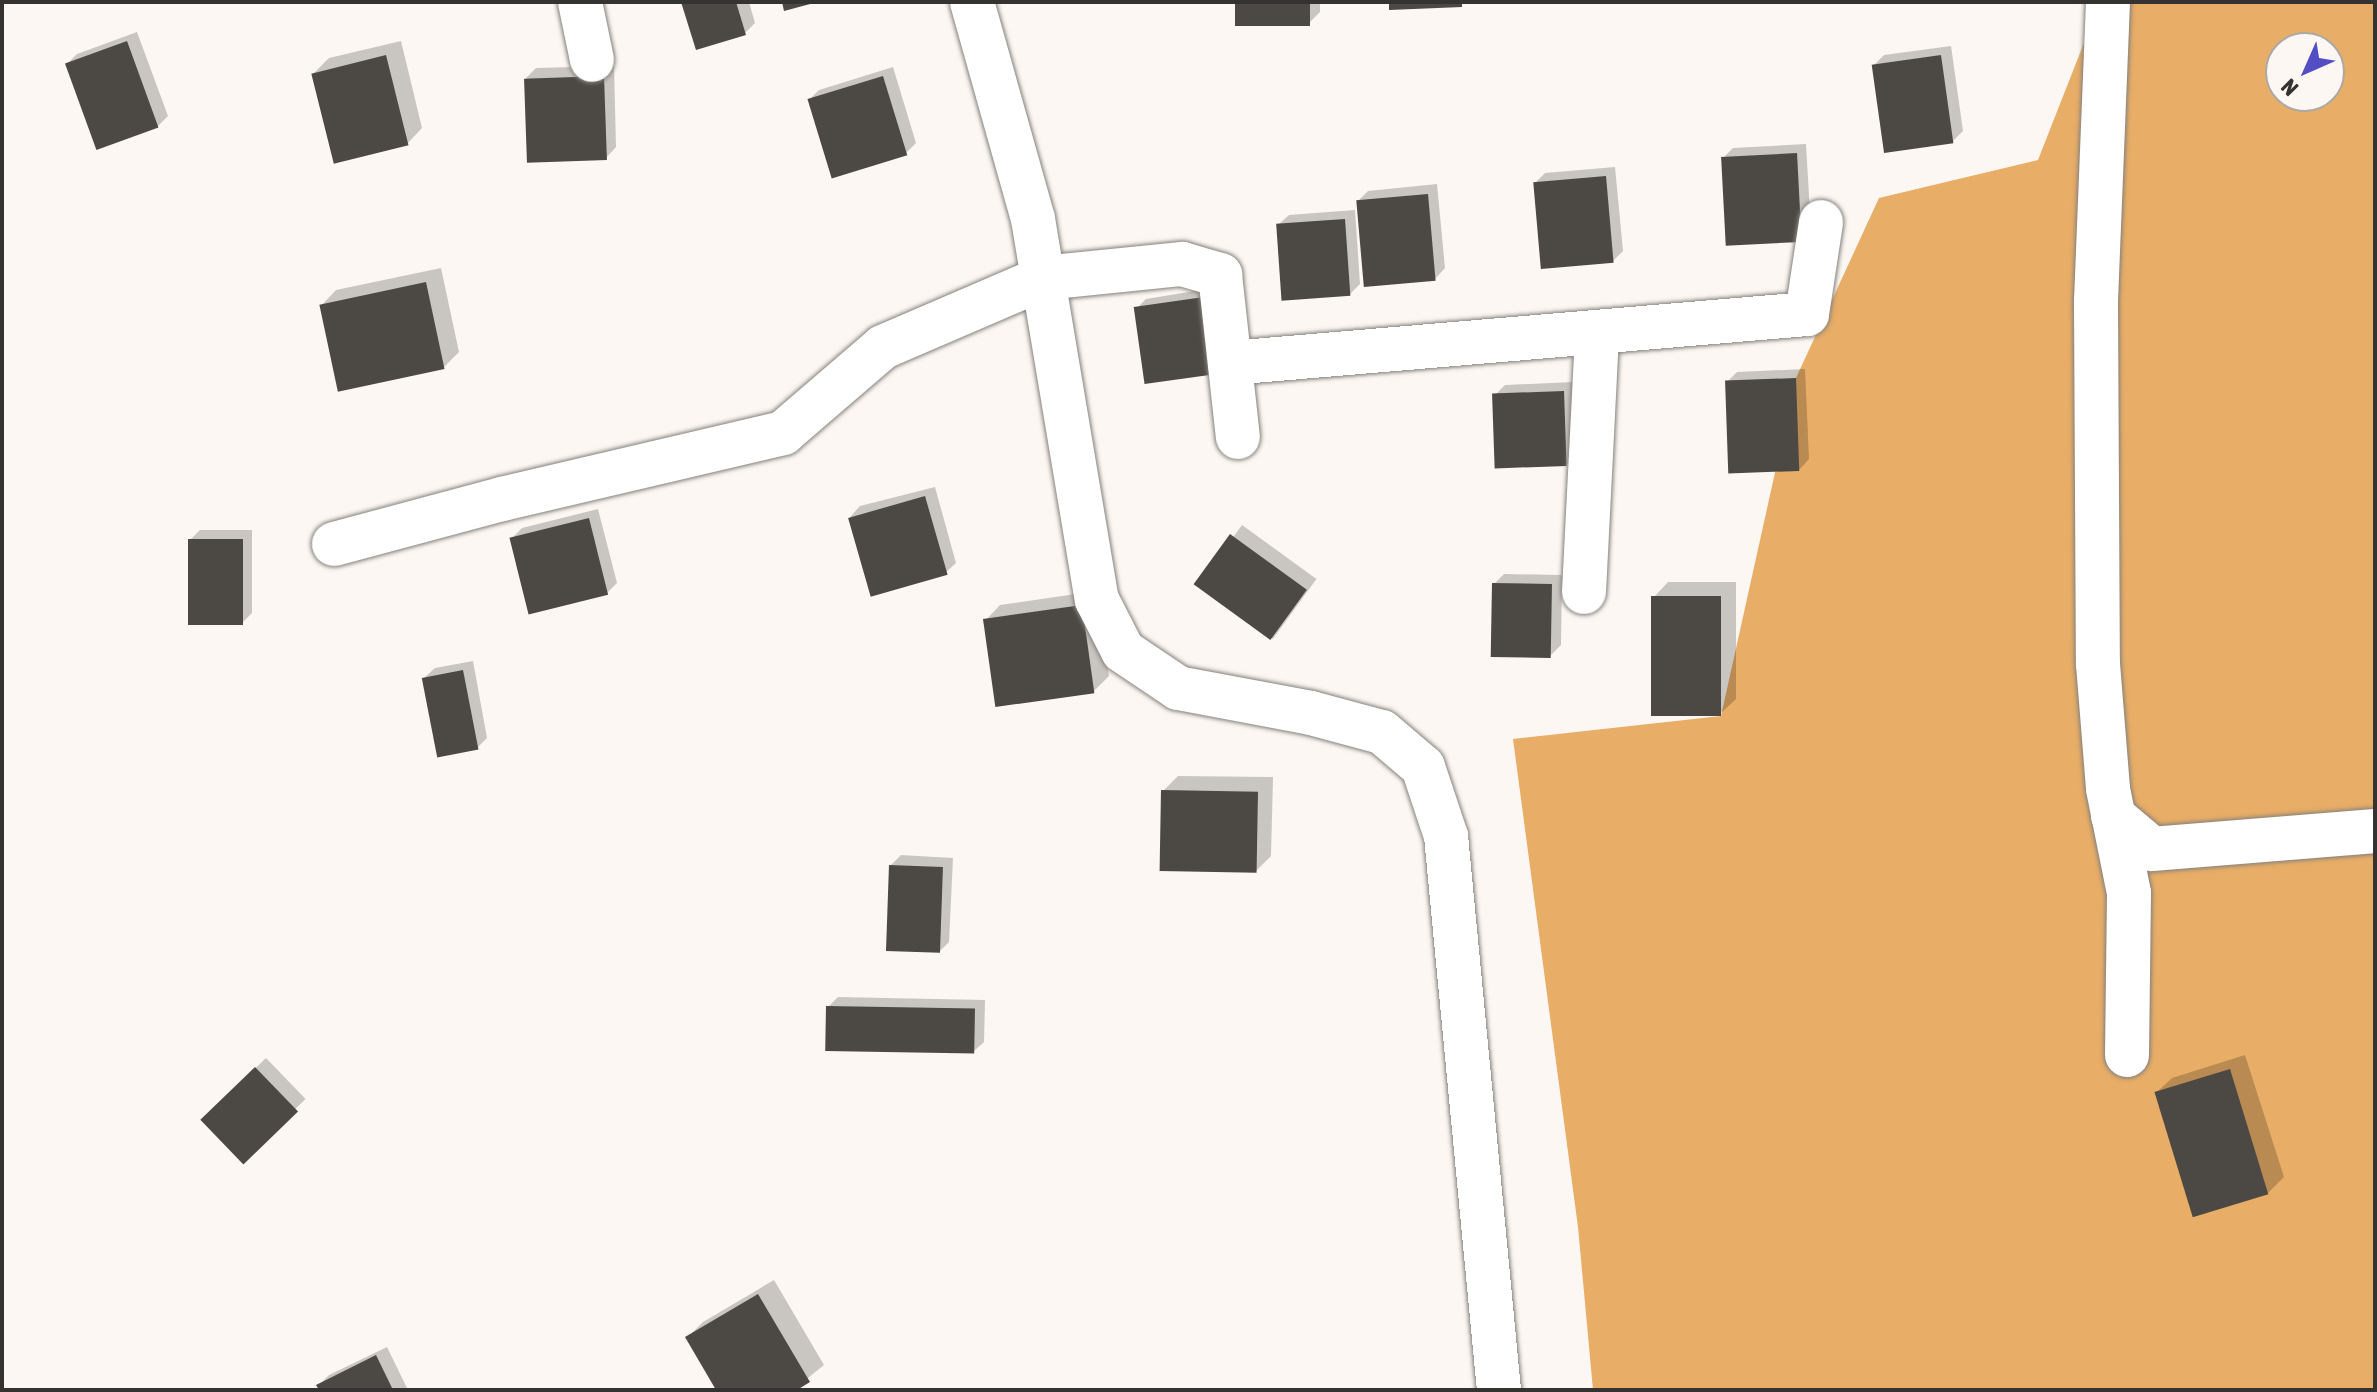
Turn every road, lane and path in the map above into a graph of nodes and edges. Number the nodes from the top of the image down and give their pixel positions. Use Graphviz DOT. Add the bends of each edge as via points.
graph roads {
  1 [pos="580,2"];
  2 [pos="972,2"];
  3 [pos="2108,2"];
  4 [pos="592,60"];
  5 [pos="1821,222"];
  6 [pos="1043,278"];
  7 [pos="1597,332"];
  8 [pos="1230,363"];
  9 [pos="1238,437"];
  10 [pos="334,544"];
  11 [pos="1584,592"];
  12 [pos="2113,816"];
  13 [pos="2375,831"];
  14 [pos="2127,1055"];
  15 [pos="1499,1390"];
  1 -- 4 [label="street"];
  2 -- 6 [label="street" via="1033,219"];
  3 -- 12 [label="street" via="2096,302 2098,648"];
  5 -- 7 [label="street" via="1807,314"];
  6 -- 8 [label="street" via="1182,264 1220,275"];
  6 -- 10 [label="street" via="883,347 783,433"];
  6 -- 15 [label="street" via="1097,600 1123,651 1178,688 1382,732 1423,767 1446,836"];
  7 -- 8 [label="street"];
  7 -- 11 [label="street"];
  8 -- 9 [label="street"];
  12 -- 13 [label="street" via="2152,849"];
  12 -- 14 [label="street" via="2129,893"];
}
